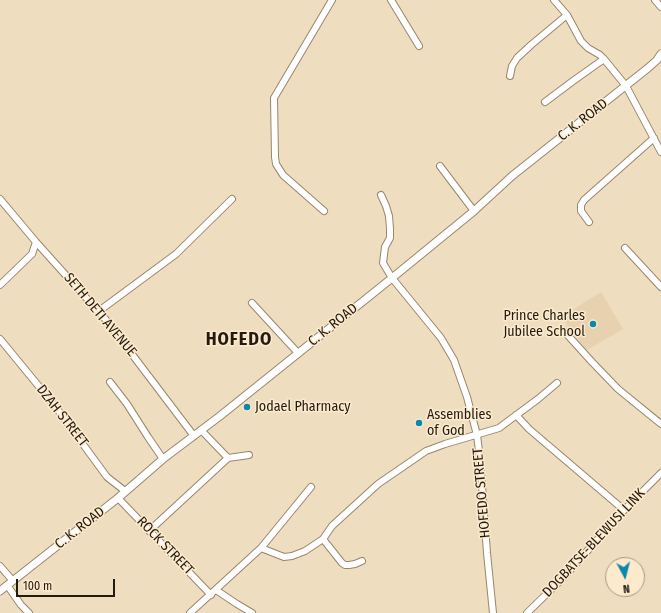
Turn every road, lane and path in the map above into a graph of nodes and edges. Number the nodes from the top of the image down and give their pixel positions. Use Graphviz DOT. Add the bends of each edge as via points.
graph roads {
  1 [pos="332,0"];
  2 [pos="391,0"];
  3 [pos="554,0"];
  4 [pos="655,0"];
  5 [pos="661,7"];
  6 [pos="567,15"];
  7 [pos="419,46"];
  8 [pos="661,54"];
  9 [pos="604,60"];
  10 [pos="510,76"];
  11 [pos="626,86"];
  12 [pos="545,102"];
  13 [pos="654,138"];
  14 [pos="661,152"];
  15 [pos="440,166"];
  16 [pos="381,195"];
  17 [pos="0,199"];
  18 [pos="232,199"];
  19 [pos="324,211"];
  20 [pos="474,211"];
  21 [pos="589,222"];
  22 [pos="36,242"];
  23 [pos="625,248"];
  24 [pos="392,278"];
  25 [pos="0,285"];
  26 [pos="661,287"];
  27 [pos="252,303"];
  28 [pos="99,311"];
  29 [pos="564,331"];
  30 [pos="0,340"];
  31 [pos="298,354"];
  32 [pos="110,382"];
  33 [pos="557,383"];
  34 [pos="516,415"];
  35 [pos="661,424"];
  36 [pos="201,430"];
  37 [pos="477,435"];
  38 [pos="194,436"];
  39 [pos="249,455"];
  40 [pos="228,458"];
  41 [pos="163,459"];
  42 [pos="661,473"];
  43 [pos="311,487"];
  44 [pos="125,491"];
  45 [pos="118,498"];
  46 [pos="624,510"];
  47 [pos="149,531"];
  48 [pos="322,539"];
  49 [pos="261,548"];
  50 [pos="362,561"];
  51 [pos="0,566"];
  52 [pos="10,583"];
  53 [pos="216,590"];
  54 [pos="0,591"];
  55 [pos="211,595"];
  56 [pos="29,613"];
  57 [pos="190,613"];
  58 [pos="252,613"];
  59 [pos="493,613"];
  60 [pos="527,613"];
  1 -- 19 [label="street" via="274,98 276,164 283,175"];
  2 -- 7 [label="street"];
  3 -- 6 [label="street"];
  4 -- 5 [label="street"];
  6 -- 9 [label="street" via="582,41"];
  6 -- 10 [label="street" via="517,58"];
  8 -- 11 [label="street, C. K. ROAD"];
  9 -- 11 [label="street"];
  9 -- 12 [label="street"];
  11 -- 13 [label="street"];
  11 -- 20 [label="street, C. K. ROAD" via="512,176"];
  13 -- 14 [label="street"];
  13 -- 21 [label="street" via="584,200 581,212"];
  15 -- 20 [label="street"];
  16 -- 24 [label="street, HOFEDO STREET" via="386,206 390,229 383,263"];
  17 -- 22 [label="street, SETH DETI AVENUE"];
  18 -- 28 [label="street" via="176,254"];
  20 -- 24 [label="street, C. K. ROAD"];
  22 -- 25 [label="street" via="32,254"];
  22 -- 28 [label="street, SETH DETI AVENUE"];
  23 -- 26 [label="street"];
  24 -- 31 [label="street, C. K. ROAD"];
  24 -- 37 [label="street, HOFEDO STREET" via="442,338 454,360"];
  27 -- 31 [label="street"];
  28 -- 38 [label="street, SETH DETI AVENUE"];
  29 -- 35 [label="street" via="618,389"];
  30 -- 44 [label="street, DZAH STREET" via="55,406 107,477"];
  31 -- 36 [label="street, C. K. ROAD"];
  32 -- 41 [label="street"];
  33 -- 34 [label="street"];
  34 -- 37 [label="street" via="499,428"];
  34 -- 46 [label="street"];
  36 -- 38 [label="street, C. K. ROAD"];
  36 -- 40 [label="street"];
  37 -- 48 [label="street" via="426,451 378,484 332,526"];
  37 -- 59 [label="street, HOFEDO STREET"];
  38 -- 41 [label="street, C. K. ROAD"];
  39 -- 40 [label="street"];
  40 -- 47 [label="street"];
  41 -- 44 [label="street, C. K. ROAD"];
  42 -- 46 [label="street, DOGBATSE-BLEWUSI LINK"];
  43 -- 49 [label="street"];
  44 -- 45 [label="street, C. K. ROAD"];
  45 -- 47 [label="street, ROCK STREET"];
  45 -- 52 [label="street, C. K. ROAD"];
  46 -- 60 [label="street, DOGBATSE-BLEWUSI LINK" via="563,578"];
  47 -- 55 [label="street, ROCK STREET"];
  48 -- 49 [label="street" via="305,551 292,556 284,557"];
  48 -- 50 [label="street" via="345,565"];
  49 -- 53 [label="street"];
  51 -- 52 [label="street"];
  52 -- 54 [label="street, C. K. ROAD"];
  52 -- 56 [label="street" via="21,605"];
  53 -- 55 [label="street"];
  53 -- 58 [label="street"];
  55 -- 57 [label="street"];
}
